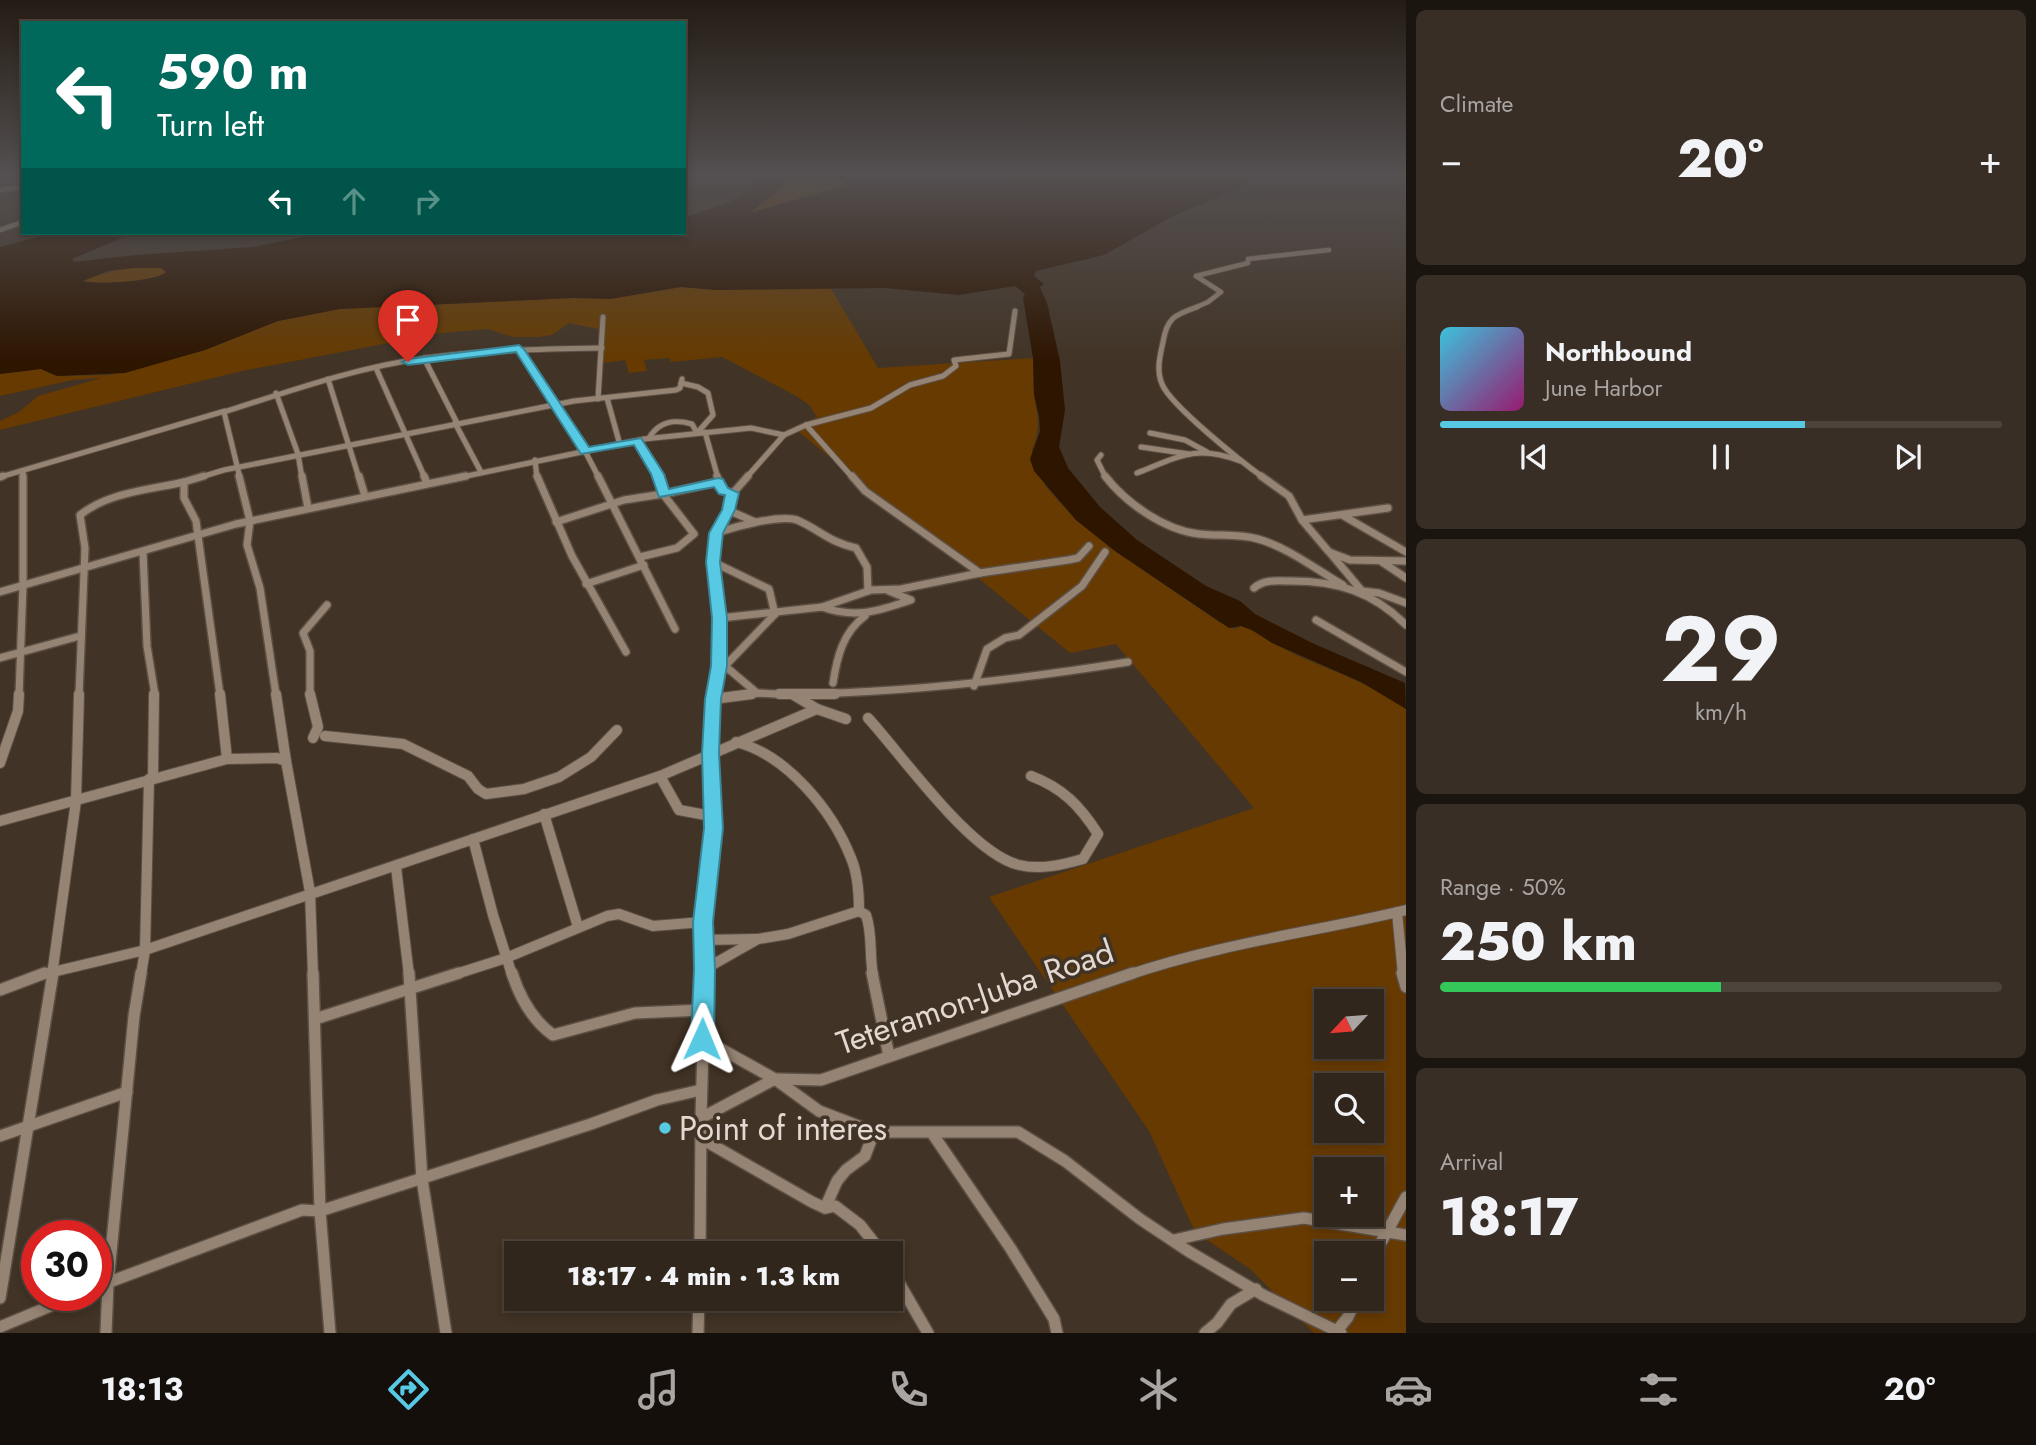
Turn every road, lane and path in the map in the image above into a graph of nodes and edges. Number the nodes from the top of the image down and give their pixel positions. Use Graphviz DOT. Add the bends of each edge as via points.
graph roads {
  1 [pos="1329,250"];
  2 [pos="1015,311"];
  3 [pos="603,317"];
  4 [pos="602,348"];
  5 [pos="519,349"];
  6 [pos="424,358"];
  7 [pos="376,368"];
  8 [pos="328,379"];
  9 [pos="276,393"];
  10 [pos="598,398"];
  11 [pos="607,398"];
  12 [pos="555,405"];
  13 [pos="225,411"];
  14 [pos="456,423"];
  15 [pos="806,425"];
  16 [pos="701,433"];
  17 [pos="1150,433"];
  18 [pos="405,434"];
  19 [pos="784,435"];
  20 [pos="649,438"];
  21 [pos="637,441"];
  22 [pos="1222,443"];
  23 [pos="620,444"];
  24 [pos="349,445"];
  25 [pos="1141,447"];
  26 [pos="585,451"];
  27 [pos="1207,452"];
  28 [pos="1217,452"];
  29 [pos="298,454"];
  30 [pos="1189,454"];
  31 [pos="1101,455"];
  32 [pos="535,460"];
  33 [pos="1240,461"];
  34 [pos="237,467"];
  35 [pos="23,471"];
  36 [pos="481,472"];
  37 [pos="1137,473"];
  38 [pos="0,477"];
  39 [pos="184,482"];
  40 [pos="718,482"];
  41 [pos="427,483"];
  42 [pos="733,493"];
  43 [pos="663,494"];
  44 [pos="365,496"];
  45 [pos="610,504"];
  46 [pos="308,508"];
  47 [pos="1388,508"];
  48 [pos="728,510"];
  49 [pos="1342,514"];
  50 [pos="1302,520"];
  51 [pos="250,521"];
  52 [pos="556,522"];
  53 [pos="758,523"];
  54 [pos="716,533"];
  55 [pos="198,537"];
  56 [pos="1089,546"];
  57 [pos="143,552"];
  58 [pos="1105,552"];
  59 [pos="1329,552"];
  60 [pos="1406,552"];
  61 [pos="640,557"];
  62 [pos="1406,561"];
  63 [pos="713,562"];
  64 [pos="1382,562"];
  65 [pos="644,565"];
  66 [pos="84,568"];
  67 [pos="980,573"];
  68 [pos="1406,578"];
  69 [pos="586,584"];
  70 [pos="23,585"];
  71 [pos="1343,585"];
  72 [pos="1254,588"];
  73 [pos="887,590"];
  74 [pos="868,591"];
  75 [pos="1362,591"];
  76 [pos="0,592"];
  77 [pos="1406,603"];
  78 [pos="327,605"];
  79 [pos="822,607"];
  80 [pos="775,614"];
  81 [pos="865,616"];
  82 [pos="720,618"];
  83 [pos="1316,621"];
  84 [pos="1406,625"];
  85 [pos="675,629"];
  86 [pos="80,636"];
  87 [pos="21,652"];
  88 [pos="626,652"];
  89 [pos="0,658"];
  90 [pos="1128,662"];
  91 [pos="722,666"];
  92 [pos="1406,672"];
  93 [pos="833,683"];
  94 [pos="974,686"];
  95 [pos="757,693"];
  96 [pos="792,694"];
  97 [pos="713,699"];
  98 [pos="817,709"];
  99 [pos="868,718"];
  100 [pos="846,719"];
  101 [pos="617,730"];
  102 [pos="325,736"];
  103 [pos="313,738"];
  104 [pos="736,742"];
  105 [pos="710,753"];
  106 [pos="227,759"];
  107 [pos="286,761"];
  108 [pos="0,763"];
  109 [pos="660,776"];
  110 [pos="1031,776"];
  111 [pos="151,779"];
  112 [pos="76,801"];
  113 [pos="544,814"];
  114 [pos="711,817"];
  115 [pos="0,821"];
  116 [pos="473,839"];
  117 [pos="396,867"];
  118 [pos="310,892"];
  119 [pos="859,911"];
  120 [pos="1401,911"];
  121 [pos="703,922"];
  122 [pos="578,927"];
  123 [pos="758,939"];
  124 [pos="702,940"];
  125 [pos="145,950"];
  126 [pos="506,958"];
  127 [pos="705,969"];
  128 [pos="53,970"];
  129 [pos="1404,970"];
  130 [pos="1406,987"];
  131 [pos="411,989"];
  132 [pos="0,990"];
  133 [pos="703,1010"];
  134 [pos="315,1019"];
  135 [pos="702,1039"];
  136 [pos="889,1056"];
  137 [pos="775,1079"];
  138 [pos="701,1090"];
  139 [pos="127,1092"];
  140 [pos="701,1118"];
  141 [pos="28,1126"];
  142 [pos="874,1132"];
  143 [pos="932,1133"];
  144 [pos="0,1136"];
  145 [pos="702,1139"];
  146 [pos="422,1179"];
  147 [pos="1406,1197"];
  148 [pos="825,1208"];
  149 [pos="320,1211"];
  150 [pos="110,1220"];
  151 [pos="1388,1232"];
  152 [pos="1406,1235"];
  153 [pos="1174,1240"];
  154 [pos="700,1241"];
  155 [pos="871,1241"];
  156 [pos="1383,1241"];
  157 [pos="112,1281"];
  158 [pos="1256,1289"];
  159 [pos="903,1290"];
  160 [pos="0,1298"];
  161 [pos="38,1311"];
  162 [pos="104,1311"];
  163 [pos="699,1311"];
  164 [pos="1351,1311"];
  165 [pos="0,1327"];
  166 [pos="1337,1332"];
  167 [pos="106,1333"];
  168 [pos="330,1333"];
  169 [pos="446,1333"];
  170 [pos="698,1333"];
  171 [pos="928,1333"];
  172 [pos="1057,1333"];
  173 [pos="1205,1333"];
  1 -- 22 [label="street" via="1248,259 1240,267 1200,274 1196,276 1221,292 1166,325 1158,366 1165,391"];
  2 -- 15 [label="street" via="1009,354 954,360 956,366 949,373 910,385 870,408"];
  3 -- 4 [label="street"];
  4 -- 5 [label="street"];
  4 -- 10 [label="street"];
  5 -- 6 [label="street"];
  5 -- 12 [label="street"];
  6 -- 7 [label="street"];
  6 -- 14 [label="street"];
  7 -- 8 [label="street"];
  7 -- 18 [label="street"];
  8 -- 9 [label="street"];
  8 -- 24 [label="street"];
  9 -- 13 [label="street"];
  9 -- 29 [label="street"];
  10 -- 11 [label="street"];
  10 -- 12 [label="street"];
  11 -- 16 [label="street" via="676,390 682,381 708,393 713,415"];
  11 -- 23 [label="street"];
  12 -- 14 [label="street"];
  12 -- 26 [label="street"];
  13 -- 34 [label="street"];
  13 -- 35 [label="street"];
  14 -- 18 [label="street"];
  14 -- 36 [label="street"];
  15 -- 19 [label="street"];
  15 -- 67 [label="street" via="865,491"];
  16 -- 19 [label="street" via="751,428"];
  16 -- 20 [label="street"];
  16 -- 20 [label="street" via="692,424 671,421 657,425"];
  16 -- 40 [label="street"];
  17 -- 27 [label="street" via="1185,440"];
  18 -- 24 [label="street"];
  18 -- 41 [label="street"];
  19 -- 42 [label="street"];
  20 -- 21 [label="street"];
  21 -- 23 [label="street"];
  21 -- 43 [label="street" via="658,474"];
  22 -- 28 [label="street"];
  22 -- 33 [label="street"];
  23 -- 26 [label="street"];
  24 -- 29 [label="street"];
  24 -- 44 [label="street"];
  25 -- 30 [label="street"];
  26 -- 32 [label="street"];
  26 -- 45 [label="street"];
  27 -- 28 [label="street"];
  27 -- 30 [label="street"];
  28 -- 33 [label="street"];
  29 -- 34 [label="street"];
  29 -- 46 [label="street"];
  30 -- 37 [label="street"];
  31 -- 71 [label="street" via="1097,460 1102,476 1166,525 1198,534 1255,537"];
  32 -- 36 [label="street"];
  32 -- 52 [label="street" via="536,475"];
  33 -- 50 [label="street" via="1289,496"];
  34 -- 39 [label="street"];
  34 -- 51 [label="street"];
  35 -- 38 [label="street"];
  35 -- 70 [label="street"];
  36 -- 41 [label="street"];
  39 -- 55 [label="street" via="185,503 196,521"];
  39 -- 66 [label="street" via="108,500 84,511 79,522"];
  40 -- 42 [label="street" via="723,491"];
  40 -- 43 [label="street"];
  41 -- 44 [label="street"];
  42 -- 48 [label="street"];
  43 -- 45 [label="street"];
  43 -- 61 [label="street" via="694,534 687,544"];
  44 -- 46 [label="street"];
  45 -- 52 [label="street"];
  45 -- 61 [label="street"];
  46 -- 51 [label="street"];
  47 -- 49 [label="street"];
  48 -- 53 [label="street"];
  48 -- 54 [label="street"];
  49 -- 50 [label="street"];
  49 -- 60 [label="street"];
  50 -- 59 [label="street"];
  51 -- 55 [label="street"];
  51 -- 107 [label="street" via="247,545 260,587"];
  52 -- 69 [label="street"];
  53 -- 54 [label="street"];
  53 -- 74 [label="street" via="793,519 856,548 867,567"];
  54 -- 63 [label="street"];
  55 -- 57 [label="street"];
  55 -- 106 [label="street"];
  56 -- 67 [label="street" via="1078,558"];
  57 -- 66 [label="street"];
  57 -- 111 [label="street" via="147,646 155,698"];
  58 -- 94 [label="street" via="1082,586 1019,635 987,649"];
  59 -- 64 [label="street" via="1350,560"];
  59 -- 75 [label="street"];
  61 -- 65 [label="street"];
  62 -- 64 [label="street"];
  63 -- 80 [label="street" via="769,589"];
  63 -- 82 [label="street"];
  64 -- 68 [label="street"];
  65 -- 69 [label="street"];
  65 -- 85 [label="street"];
  66 -- 70 [label="street"];
  66 -- 86 [label="street"];
  67 -- 73 [label="street"];
  69 -- 88 [label="street"];
  70 -- 76 [label="street"];
  70 -- 87 [label="street"];
  71 -- 72 [label="street" via="1324,580 1261,582"];
  71 -- 75 [label="street"];
  73 -- 74 [label="street"];
  73 -- 81 [label="street" via="911,600"];
  74 -- 79 [label="street"];
  75 -- 77 [label="street"];
  75 -- 84 [label="street"];
  78 -- 103 [label="street" via="303,635 310,651 310,694 318,727"];
  79 -- 80 [label="street"];
  79 -- 81 [label="street"];
  80 -- 82 [label="street"];
  80 -- 91 [label="street"];
  81 -- 93 [label="street" via="854,622 835,666"];
  82 -- 91 [label="street"];
  83 -- 92 [label="street"];
  86 -- 87 [label="street"];
  86 -- 112 [label="street"];
  87 -- 89 [label="street"];
  87 -- 108 [label="street" via="18,710"];
  90 -- 94 [label="street"];
  91 -- 95 [label="street"];
  91 -- 97 [label="street"];
  94 -- 96 [label="street"];
  95 -- 96 [label="street"];
  95 -- 97 [label="street"];
  96 -- 98 [label="street"];
  97 -- 105 [label="street"];
  98 -- 100 [label="street"];
  98 -- 104 [label="street"];
  99 -- 110 [label="street" via="976,840 1010,862 1051,868 1083,859 1098,834 1082,807 1057,785"];
  101 -- 102 [label="street" via="569,773 547,783 486,794 468,776 403,744"];
  104 -- 105 [label="street"];
  104 -- 119 [label="street" via="758,748 780,764 817,804 850,857"];
  105 -- 109 [label="street"];
  105 -- 114 [label="street"];
  106 -- 107 [label="street"];
  106 -- 111 [label="street"];
  107 -- 118 [label="street"];
  109 -- 113 [label="street"];
  109 -- 114 [label="street" via="680,810"];
  111 -- 112 [label="street"];
  111 -- 125 [label="street"];
  112 -- 115 [label="street"];
  112 -- 128 [label="street"];
  113 -- 116 [label="street"];
  113 -- 122 [label="street"];
  114 -- 121 [label="street"];
  116 -- 117 [label="street"];
  116 -- 126 [label="street"];
  117 -- 118 [label="street"];
  117 -- 131 [label="street"];
  118 -- 125 [label="street"];
  118 -- 134 [label="street"];
  119 -- 123 [label="street"];
  119 -- 136 [label="street" via="866,915 871,929 870,961"];
  120 -- 129 [label="street"];
  120 -- 136 [label="street, Teteramon-Juba Road" via="1242,942 1148,968"];
  121 -- 122 [label="street" via="653,926 619,914"];
  121 -- 124 [label="street"];
  122 -- 126 [label="street"];
  123 -- 124 [label="street"];
  123 -- 127 [label="street"];
  124 -- 127 [label="street"];
  125 -- 128 [label="street"];
  125 -- 139 [label="street"];
  126 -- 131 [label="street"];
  126 -- 133 [label="street" via="526,1006 547,1034 635,1013"];
  127 -- 133 [label="street"];
  128 -- 132 [label="street"];
  128 -- 141 [label="street"];
  129 -- 130 [label="street"];
  131 -- 134 [label="street"];
  131 -- 146 [label="street"];
  133 -- 135 [label="street"];
  134 -- 149 [label="street"];
  135 -- 137 [label="street"];
  135 -- 138 [label="street"];
  136 -- 137 [label="street, Teteramon-Juba Road" via="821,1080"];
  137 -- 140 [label="street, Teteramon-Juba Road"];
  137 -- 142 [label="street" via="819,1111"];
  138 -- 140 [label="street"];
  138 -- 146 [label="street" via="657,1100"];
  139 -- 141 [label="street"];
  139 -- 150 [label="street"];
  140 -- 145 [label="street"];
  141 -- 144 [label="street"];
  141 -- 160 [label="street"];
  142 -- 143 [label="street"];
  142 -- 148 [label="street" via="865,1156 837,1181"];
  143 -- 153 [label="street" via="1018,1132"];
  143 -- 172 [label="street" via="1011,1249 1054,1319"];
  145 -- 148 [label="street"];
  145 -- 154 [label="street"];
  146 -- 149 [label="street"];
  146 -- 169 [label="street"];
  147 -- 151 [label="street"];
  148 -- 155 [label="street" via="835,1206"];
  149 -- 157 [label="street" via="302,1210"];
  149 -- 168 [label="street"];
  151 -- 152 [label="street"];
  151 -- 153 [label="street" via="1304,1218"];
  151 -- 156 [label="street"];
  153 -- 158 [label="street"];
  158 -- 166 [label="street"];
  158 -- 173 [label="street" via="1231,1304"];
  159 -- 171 [label="street"];
  161 -- 165 [label="street"];
  162 -- 167 [label="street"];
  163 -- 170 [label="street"];
  164 -- 166 [label="street"];
}
